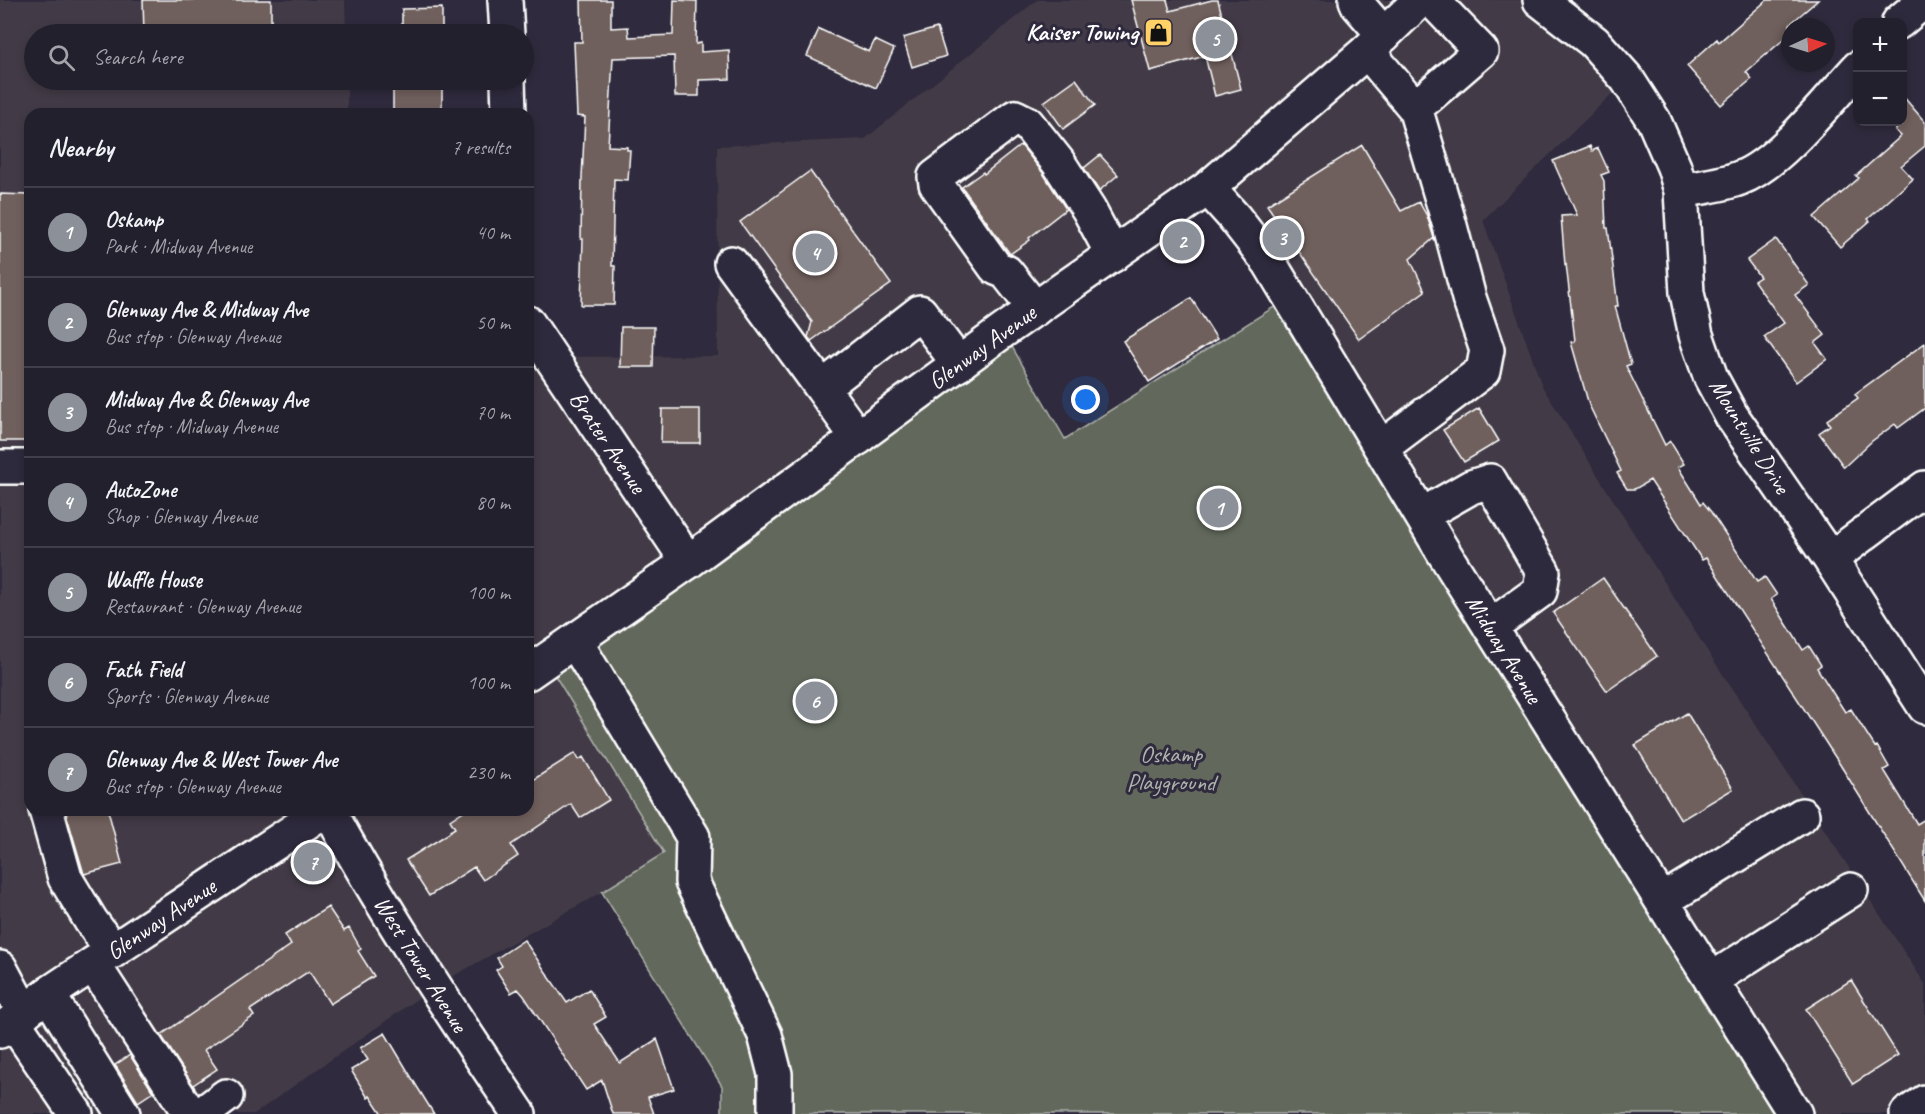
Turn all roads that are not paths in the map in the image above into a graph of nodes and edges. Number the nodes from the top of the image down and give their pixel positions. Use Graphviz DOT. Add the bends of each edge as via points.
graph roads {
  1 [pos="505,0"];
  2 [pos="1356,0"];
  3 [pos="1419,0"];
  4 [pos="1432,0"];
  5 [pos="1540,0"];
  6 [pos="1925,0"];
  7 [pos="1904,18"];
  8 [pos="506,24"];
  9 [pos="1376,43"];
  10 [pos="1853,72"];
  11 [pos="508,90"];
  12 [pos="509,108"];
  13 [pos="1415,108"];
  14 [pos="1208,188"];
  15 [pos="1681,191"];
  16 [pos="1113,255"];
  17 [pos="731,263"];
  18 [pos="1035,309"];
  19 [pos="534,342"];
  20 [pos="540,361"];
  21 [pos="959,364"];
  22 [pos="822,388"];
  23 [pos="858,438"];
  24 [pos="1381,448"];
  25 [pos="0,467"];
  26 [pos="24,467"];
  27 [pos="1925,488"];
  28 [pos="1422,515"];
  29 [pos="1830,558"];
  30 [pos="688,562"];
  31 [pos="1490,627"];
  32 [pos="575,640"];
  33 [pos="534,669"];
  34 [pos="1925,707"];
  35 [pos="1802,815"];
  36 [pos="48,816"];
  37 [pos="318,816"];
  38 [pos="330,816"];
  39 [pos="1851,890"];
  40 [pos="1662,901"];
  41 [pos="103,958"];
  42 [pos="0,968"];
  43 [pos="1711,980"];
  44 [pos="21,1015"];
  45 [pos="1925,1102"];
  46 [pos="76,1114"];
  47 [pos="123,1114"];
  48 [pos="190,1114"];
  49 [pos="519,1114"];
  50 [pos="775,1114"];
  51 [pos="1795,1114"];
  52 [pos="1907,1114"];
  1 -- 8 [label="street"];
  2 -- 9 [label="street"];
  3 -- 9 [label="street, Glenway Avenue"];
  4 -- 13 [label="street" via="1481,51"];
  5 -- 15 [label="street, Mountville Drive" via="1594,42 1627,79 1654,121"];
  6 -- 7 [label="street"];
  9 -- 13 [label="street"];
  9 -- 14 [label="street, Glenway Avenue"];
  10 -- 15 [label="street" via="1767,162 1741,178"];
  11 -- 12 [label="street"];
  13 -- 24 [label="street" via="1487,350 1483,371"];
  14 -- 16 [label="street, Glenway Avenue"];
  14 -- 24 [label="street, Midway Avenue" via="1269,262"];
  15 -- 29 [label="street, Mountville Drive" via="1687,293 1711,378 1731,415"];
  16 -- 18 [label="street, Glenway Avenue"];
  16 -- 18 [label="street" via="1058,162 1027,123 1015,117 935,177 996,268 1006,272"];
  17 -- 22 [label="street"];
  18 -- 21 [label="street, Glenway Avenue"];
  19 -- 20 [label="street, Brater Avenue"];
  20 -- 30 [label="street, Brater Avenue"];
  21 -- 22 [label="street" via="920,312"];
  21 -- 23 [label="street, Glenway Avenue"];
  22 -- 23 [label="street"];
  23 -- 30 [label="street, Glenway Avenue"];
  24 -- 28 [label="street, Midway Avenue"];
  25 -- 26 [label="street"];
  27 -- 29 [label="street"];
  28 -- 31 [label="street, Midway Avenue"];
  28 -- 31 [label="street" via="1471,487 1490,481 1542,572 1540,591"];
  29 -- 34 [label="street, Mountville Drive"];
  30 -- 32 [label="street, Glenway Avenue"];
  31 -- 40 [label="street, Midway Avenue"];
  32 -- 33 [label="street, Glenway Avenue"];
  32 -- 50 [label="street" via="693,837 692,882 765,1035 775,1074"];
  35 -- 40 [label="street"];
  36 -- 41 [label="street" via="65,878 91,921"];
  37 -- 41 [label="street, Glenway Avenue"];
  38 -- 49 [label="street, West Tower Avenue" via="434,987"];
  39 -- 43 [label="street"];
  40 -- 43 [label="street, Midway Avenue"];
  41 -- 44 [label="street, Glenway Avenue"];
  41 -- 48 [label="street"];
  42 -- 44 [label="street"];
  43 -- 51 [label="street, Midway Avenue"];
  44 -- 46 [label="street"];
  44 -- 47 [label="street"];
  45 -- 52 [label="street"];
}
